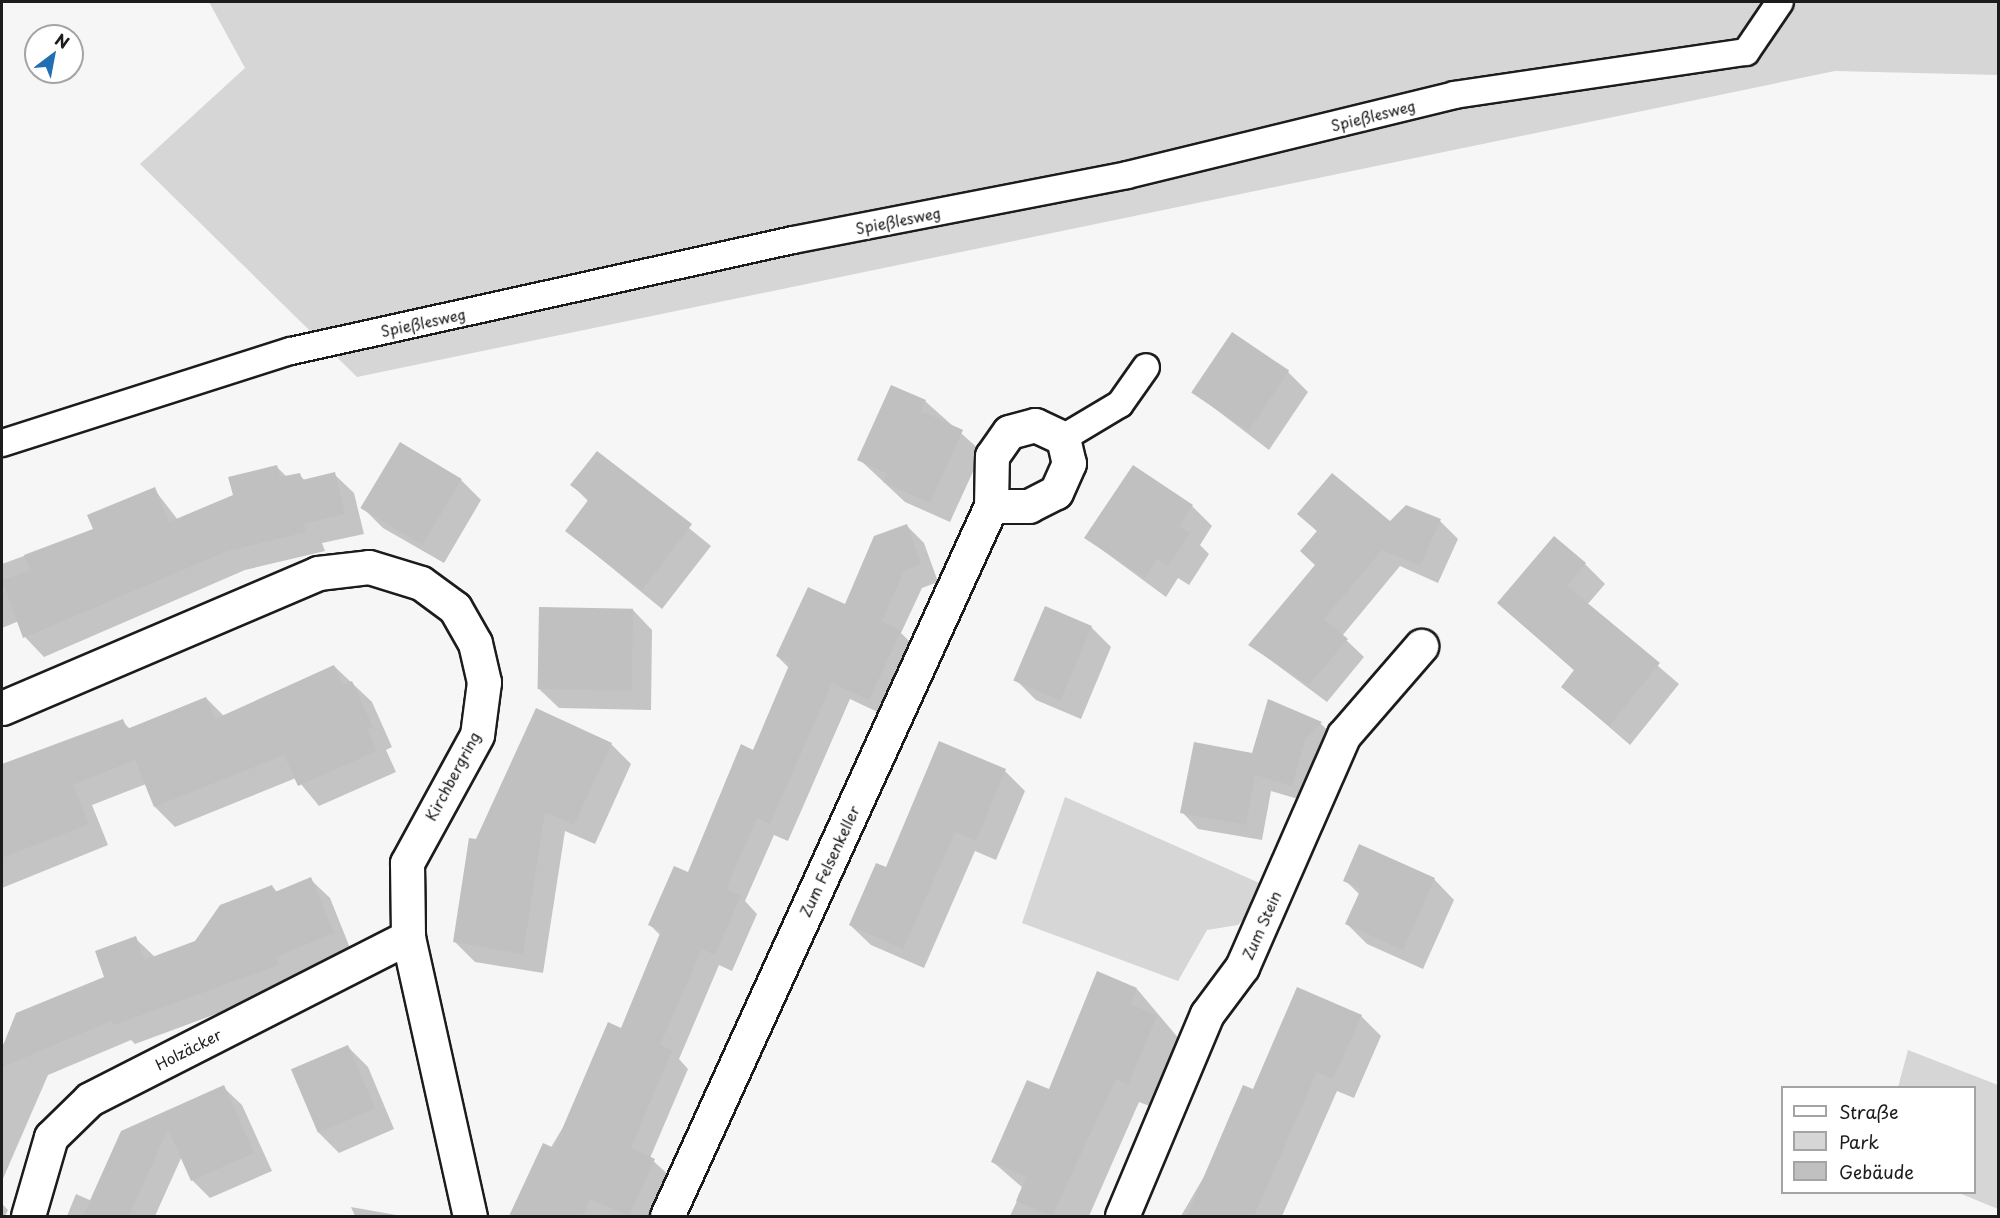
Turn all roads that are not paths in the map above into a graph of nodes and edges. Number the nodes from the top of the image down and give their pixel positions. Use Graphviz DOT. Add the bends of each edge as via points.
graph roads {
  1 [pos="1780,2"];
  2 [pos="1146,367"];
  3 [pos="1063,438"];
  4 [pos="2,443"];
  5 [pos="991,506"];
  6 [pos="1421,646"];
  7 [pos="2,708"];
  8 [pos="408,937"];
  9 [pos="28,1216"];
  10 [pos="470,1216"];
  11 [pos="667,1216"];
  12 [pos="1122,1216"];
  1 -- 4 [label="lane, Spießlesweg" via="1746,52 1454,95 1126,176 794,240 291,351"];
  2 -- 3 [label="lane" via="1120,404"];
  3 -- 5 [label="street" via="1069,463 1056,492 1029,506"];
  3 -- 5 [label="street, Zum Felsenkeller" via="1035,425 1009,432 992,456"];
  5 -- 11 [label="street, Zum Felsenkeller"];
  6 -- 12 [label="street, Zum Stein" via="1344,735 1242,967 1207,1014"];
  7 -- 8 [label="street, Kirchbergring" via="318,573 369,567 421,583 455,608 475,644 484,682 477,735 407,863"];
  8 -- 9 [label="street, Holzäcker" via="90,1099 51,1137"];
  8 -- 10 [label="street, Kirchbergring"];
}
